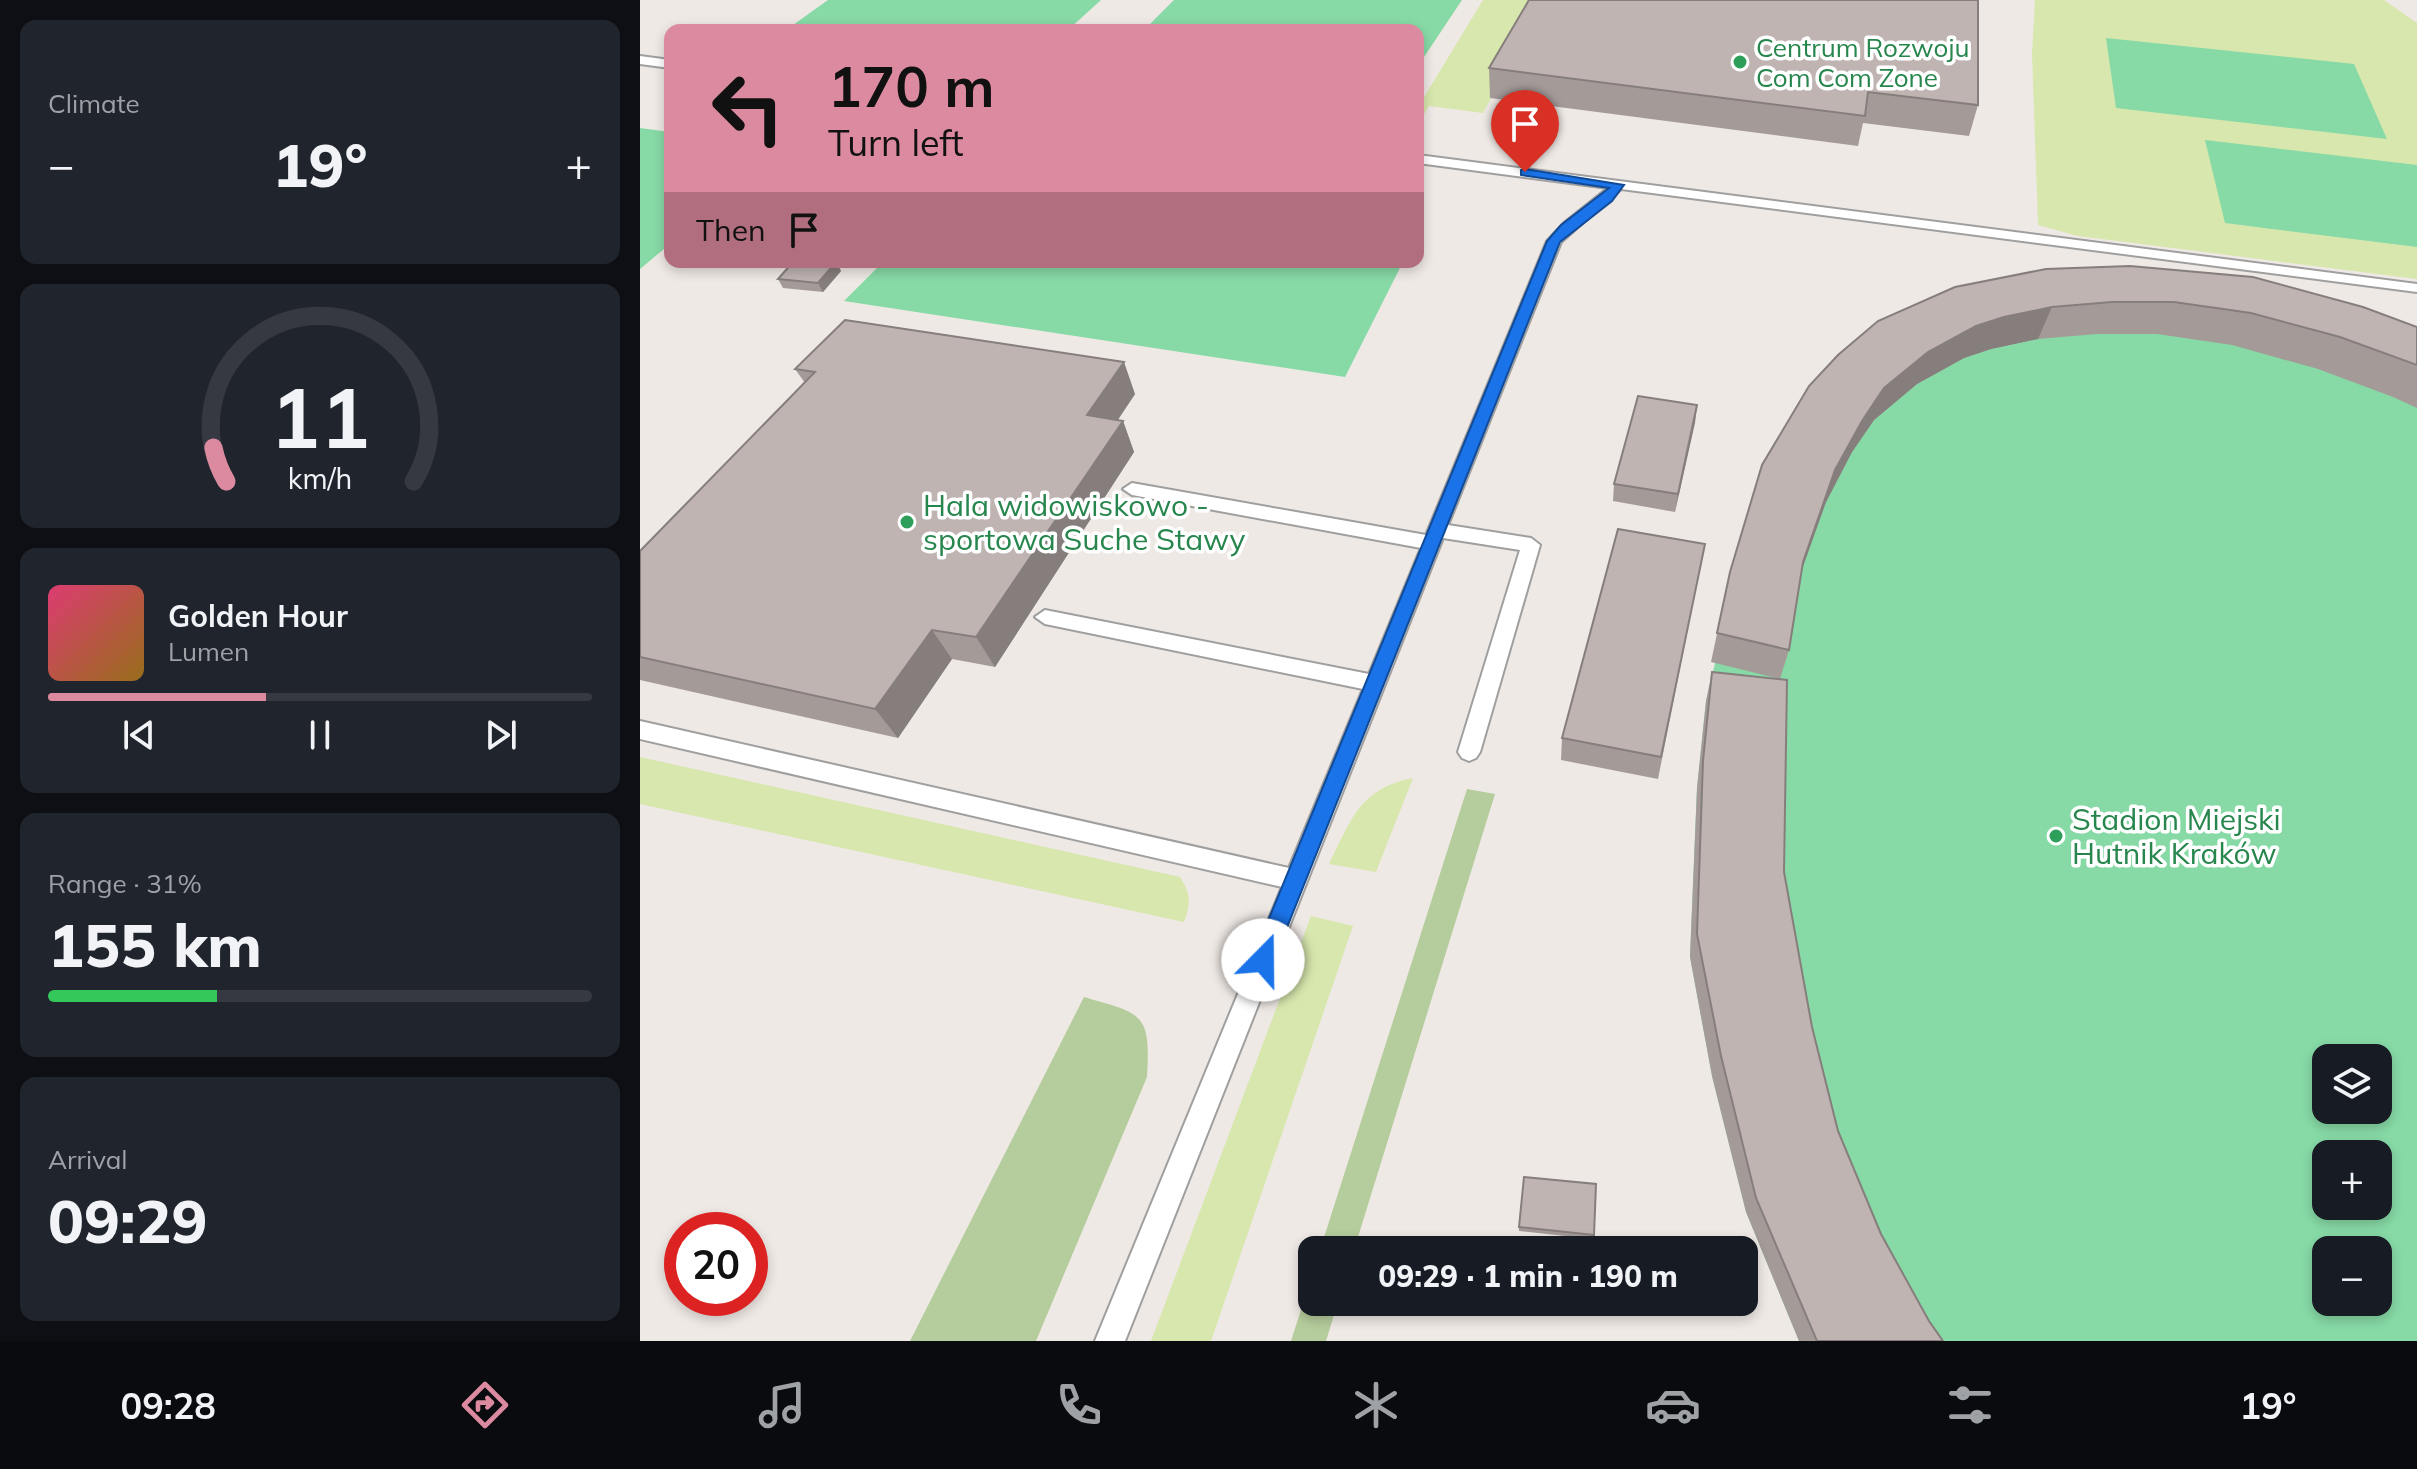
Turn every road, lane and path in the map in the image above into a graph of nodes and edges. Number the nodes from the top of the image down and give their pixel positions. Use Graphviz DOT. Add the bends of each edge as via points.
graph roads {
  1 [pos="640,60"];
  2 [pos="664,63"];
  3 [pos="1424,160"];
  4 [pos="1617,185"];
  5 [pos="2417,288"];
  6 [pos="1132,489"];
  7 [pos="1434,536"];
  8 [pos="1045,617"];
  9 [pos="1375,683"];
  10 [pos="640,730"];
  11 [pos="1469,752"];
  12 [pos="1295,880"];
  13 [pos="1110,1341"];
  1 -- 2 [label="lane"];
  3 -- 4 [label="lane"];
  4 -- 5 [label="lane"];
  4 -- 7 [label="lane" via="1554,241"];
  6 -- 7 [label="lane"];
  7 -- 9 [label="lane"];
  7 -- 11 [label="lane" via="1531,545"];
  8 -- 9 [label="lane"];
  9 -- 12 [label="lane"];
  10 -- 12 [label="lane"];
  12 -- 13 [label="lane"];
}
